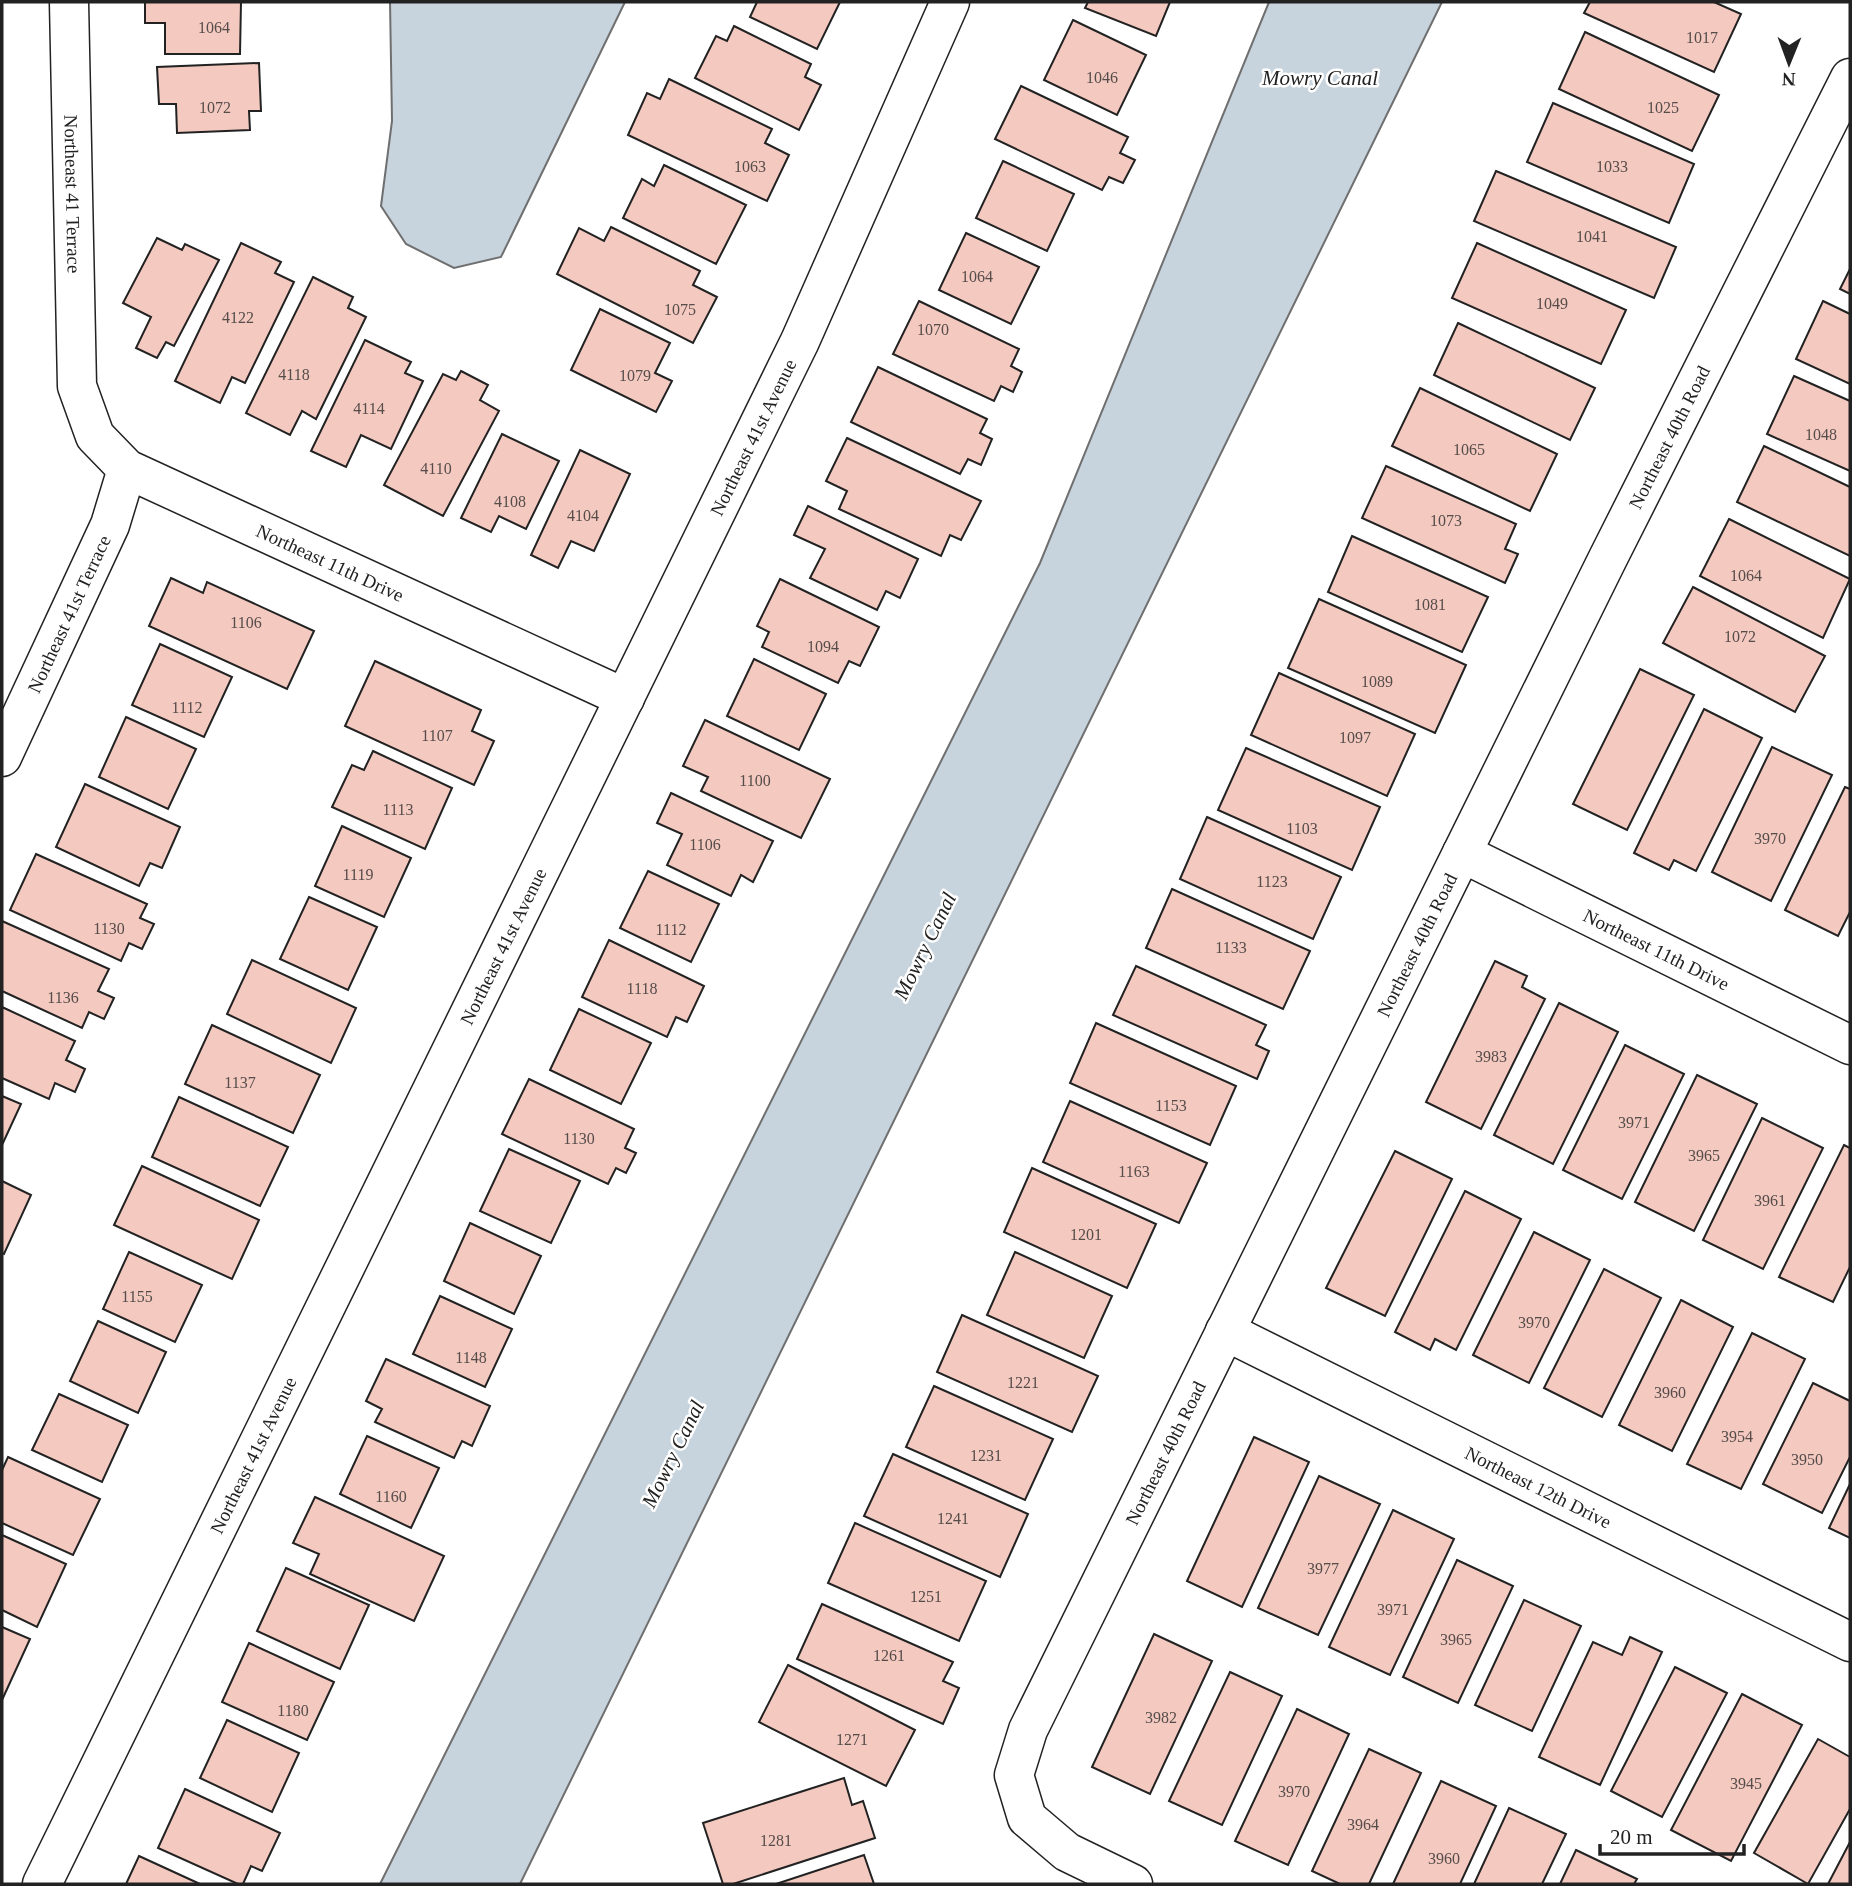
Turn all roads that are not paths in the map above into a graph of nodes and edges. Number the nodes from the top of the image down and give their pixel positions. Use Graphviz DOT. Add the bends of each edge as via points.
graph roads {
  1 [pos="69,2"];
  2 [pos="950,2"];
  3 [pos="1850,78"];
  4 [pos="77,386"];
  5 [pos="127,469"];
  6 [pos="625,698"];
  7 [pos="2,757"];
  8 [pos="1462,853"];
  9 [pos="1850,1045"];
  10 [pos="1225,1331"];
  11 [pos="1850,1642"];
  12 [pos="42,1884"];
  13 [pos="1133,1884"];
  1 -- 4 [label="street, Northeast 41 Terrace"];
  2 -- 6 [label="street, Northeast 41st Avenue" via="800,341"];
  3 -- 8 [label="street, Northeast 40th Road"];
  4 -- 5 [label="street, Northeast 11th Drive" via="95,436"];
  5 -- 6 [label="street, Northeast 11th Drive"];
  5 -- 7 [label="street, Northeast 41st Terrace" via="110,525"];
  6 -- 12 [label="street, Northeast 41st Avenue"];
  8 -- 9 [label="street, Northeast 11th Drive"];
  8 -- 10 [label="street, Northeast 40th Road"];
  10 -- 11 [label="street, Northeast 12th Drive"];
  10 -- 13 [label="street, Northeast 40th Road" via="1027,1730 1014,1775 1027,1818 1068,1852"];
}
